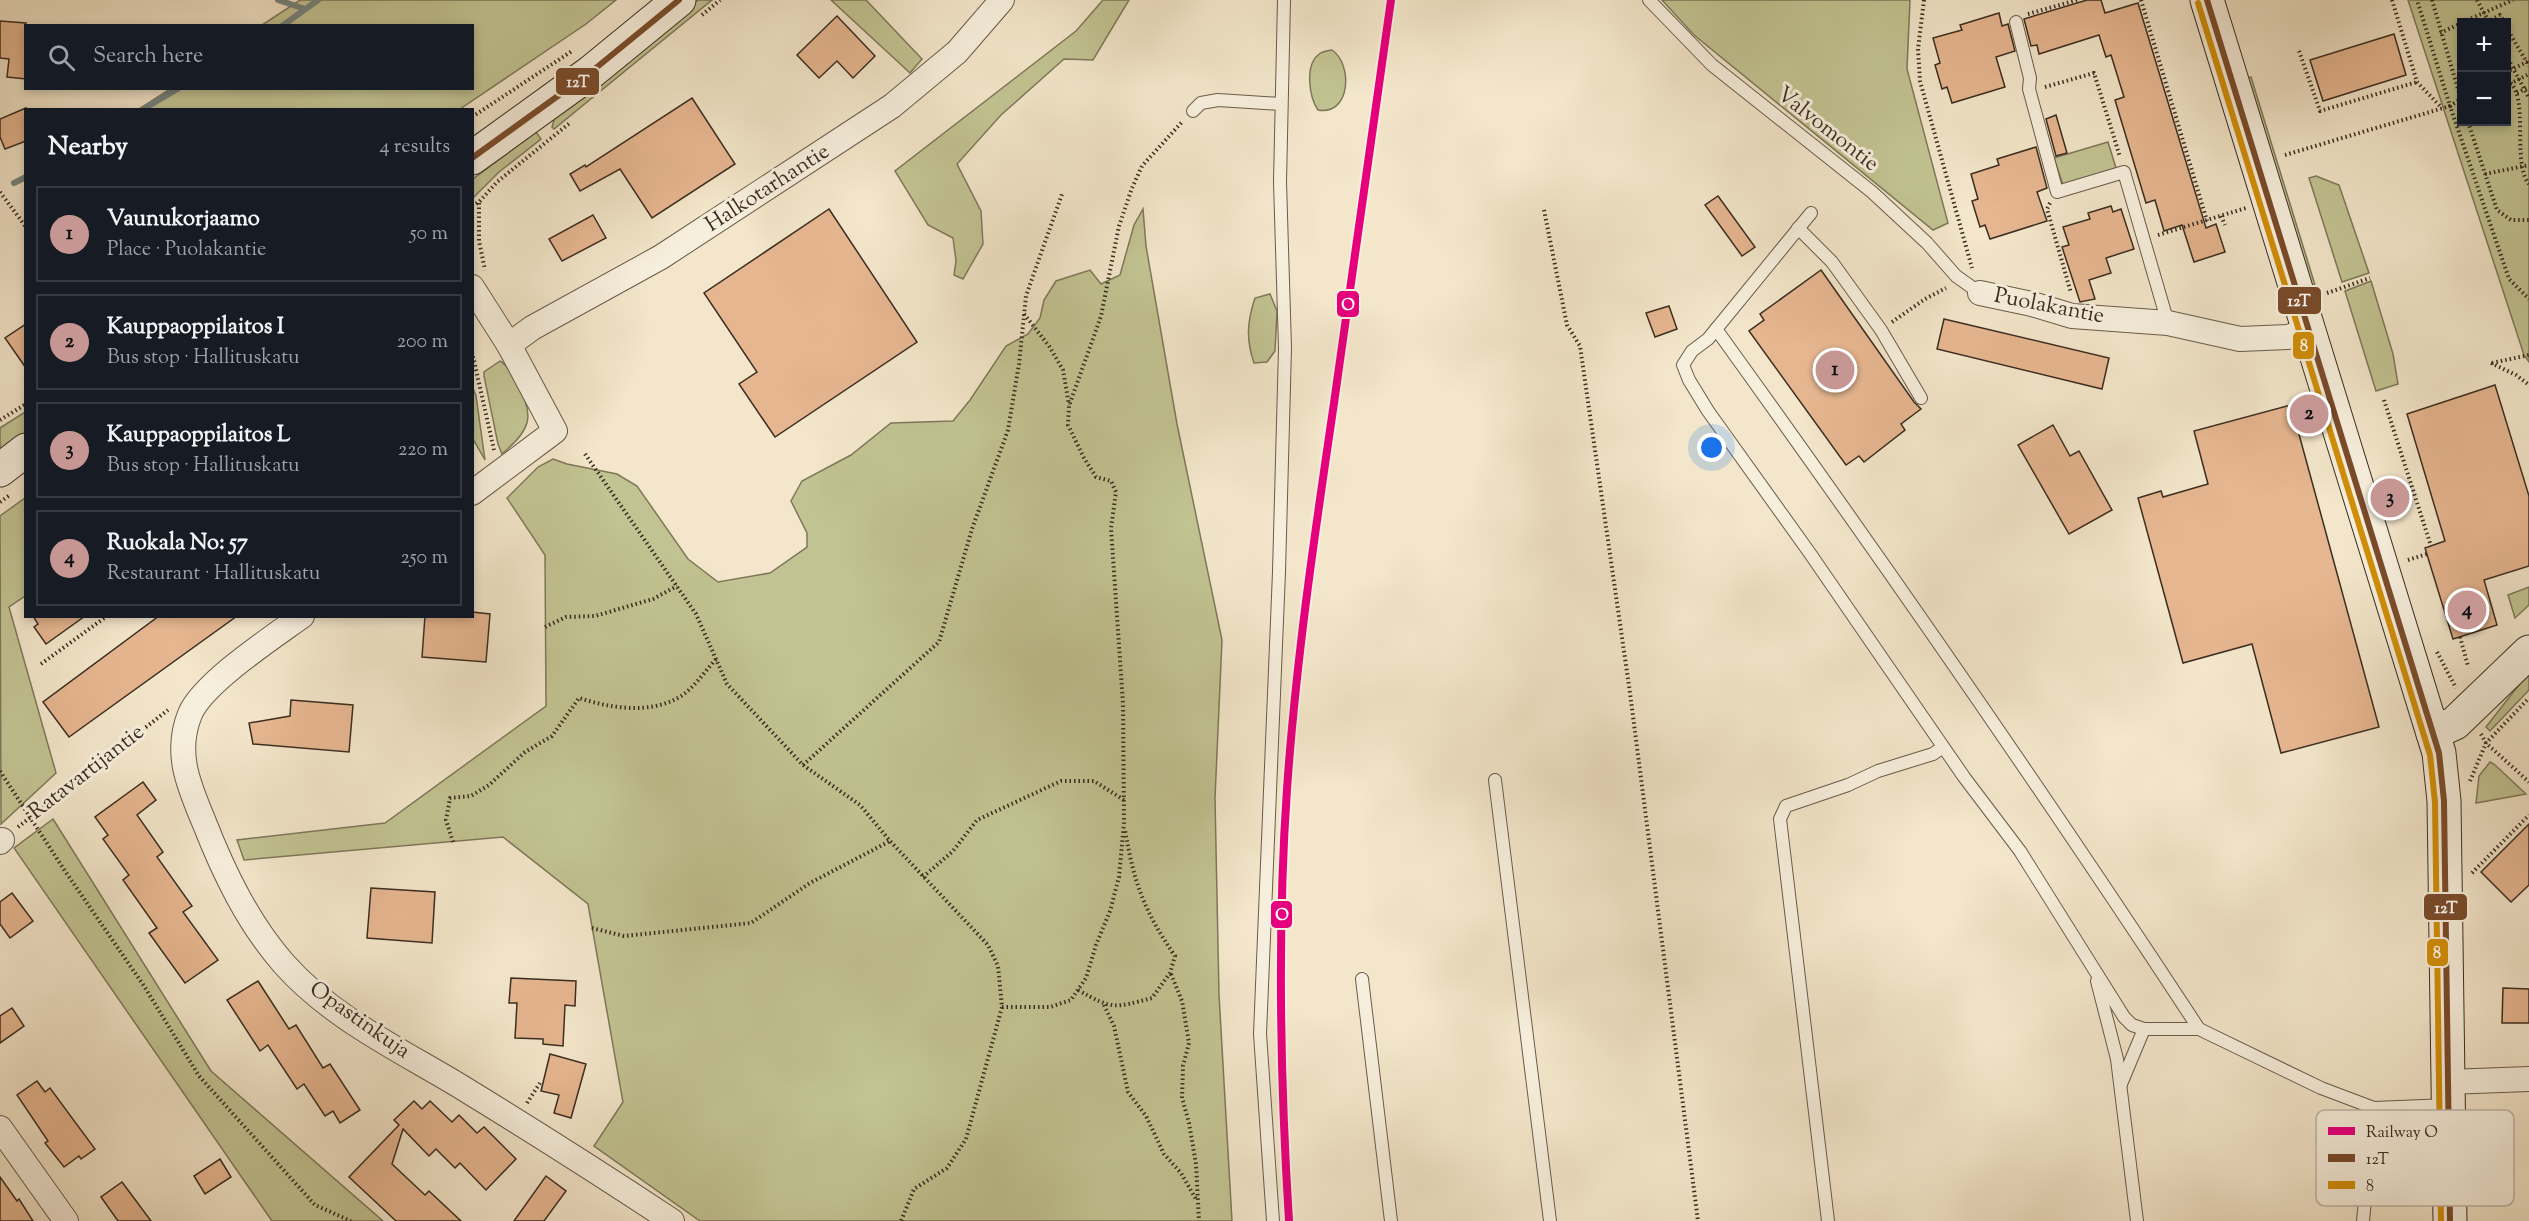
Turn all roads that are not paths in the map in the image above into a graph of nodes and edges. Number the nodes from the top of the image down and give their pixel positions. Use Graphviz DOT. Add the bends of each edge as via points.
graph roads {
  1 [pos="679,0"];
  2 [pos="1002,0"];
  3 [pos="1284,0"];
  4 [pos="1649,0"];
  5 [pos="2207,0"];
  6 [pos="2021,19"];
  7 [pos="1281,104"];
  8 [pos="1193,111"];
  9 [pos="474,157"];
  10 [pos="1811,213"];
  11 [pos="1798,228"];
  12 [pos="480,281"];
  13 [pos="1980,293"];
  14 [pos="2168,323"];
  15 [pos="1716,329"];
  16 [pos="2308,330"];
  17 [pos="509,345"];
  18 [pos="1921,398"];
  19 [pos="24,452"];
  20 [pos="0,470"];
  21 [pos="474,492"];
  22 [pos="299,618"];
  23 [pos="2529,652"];
  24 [pos="2433,733"];
  25 [pos="1943,747"];
  26 [pos="1495,780"];
  27 [pos="2094,971"];
  28 [pos="1362,980"];
  29 [pos="2144,1029"];
  30 [pos="2199,1029"];
  31 [pos="2529,1079"];
  32 [pos="2120,1085"];
  33 [pos="2448,1094"];
  34 [pos="2374,1108"];
  35 [pos="2448,1110"];
  36 [pos="0,1128"];
  37 [pos="2364,1206"];
  38 [pos="2450,1206"];
  39 [pos="66,1221"];
  40 [pos="672,1221"];
  41 [pos="1273,1221"];
  42 [pos="1391,1221"];
  43 [pos="1551,1221"];
  44 [pos="1828,1221"];
  45 [pos="2137,1221"];
  46 [pos="2363,1221"];
  47 [pos="2450,1221"];
  1 -- 9 [label="street" via="563,93"];
  2 -- 17 [label="street, Halkotarhantie" via="957,52 892,106 661,257 532,328"];
  3 -- 7 [label="lane"];
  4 -- 13 [label="lane, Valvomontie" via="1712,65 1872,192 1956,276"];
  5 -- 16 [label="street"];
  6 -- 14 [label="lane" via="2029,89 2057,192 2124,172"];
  7 -- 8 [label="lane" via="1218,100 1201,103"];
  7 -- 41 [label="lane" via="1285,348 1260,1034"];
  10 -- 11 [label="lane"];
  11 -- 15 [label="lane"];
  11 -- 18 [label="lane" via="1832,262 1881,330"];
  12 -- 17 [label="street"];
  13 -- 14 [label="street, Puolakantie" via="2072,316"];
  14 -- 16 [label="street, Puolakantie" via="2252,340 2288,337"];
  15 -- 25 [label="lane" via="1683,365 1689,380"];
  15 -- 30 [label="lane" via="2040,788"];
  16 -- 24 [label="street"];
  17 -- 21 [label="street" via="555,431"];
  19 -- 20 [label="street"];
  22 -- 40 [label="street, Opastinkuja" via="182,709 186,777 230,883 260,933 318,997 353,1022 570,1153"];
  23 -- 24 [label="street" via="2455,723"];
  24 -- 33 [label="street" via="2444,801"];
  25 -- 27 [label="lane" via="2020,851"];
  25 -- 44 [label="lane" via="1933,754 1786,806 1780,819"];
  26 -- 43 [label="lane"];
  27 -- 29 [label="lane" via="2124,1017"];
  27 -- 32 [label="lane"];
  28 -- 42 [label="lane"];
  29 -- 30 [label="lane"];
  29 -- 32 [label="lane"];
  30 -- 34 [label="lane" via="2321,1088"];
  31 -- 33 [label="street"];
  32 -- 45 [label="lane"];
  33 -- 34 [label="lane"];
  33 -- 35 [label="street"];
  36 -- 39 [label="street"];
  37 -- 46 [label="lane"];
  38 -- 47 [label="street"];
}
